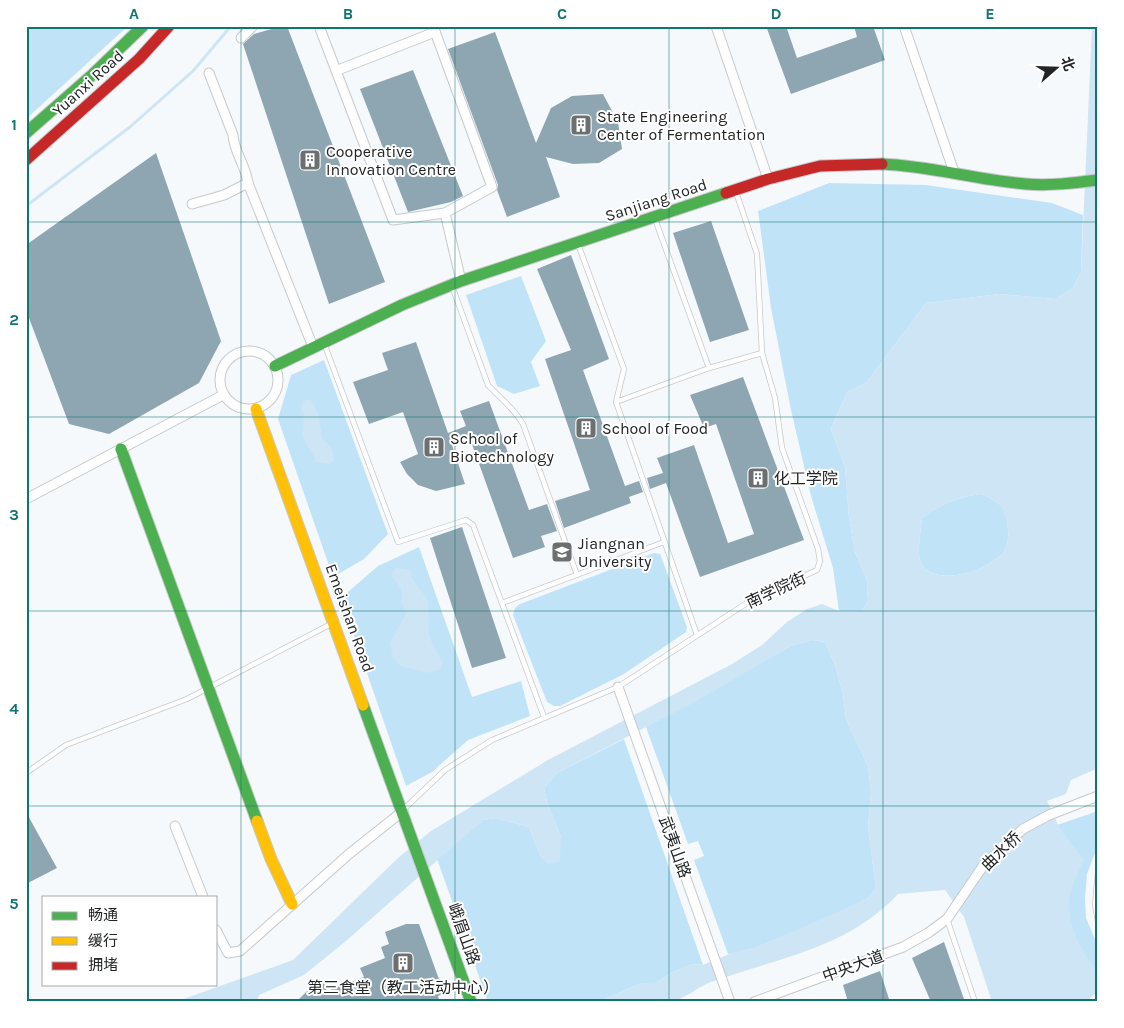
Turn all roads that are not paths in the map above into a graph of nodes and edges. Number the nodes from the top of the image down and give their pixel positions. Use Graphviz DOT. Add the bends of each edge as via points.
graph roads {
  1 [pos="143,26"];
  2 [pos="169,26"];
  3 [pos="253,26"];
  4 [pos="319,26"];
  5 [pos="716,26"];
  6 [pos="904,26"];
  7 [pos="434,29"];
  8 [pos="242,38"];
  9 [pos="338,70"];
  10 [pos="208,73"];
  11 [pos="26,133"];
  12 [pos="26,160"];
  13 [pos="954,172"];
  14 [pos="768,179"];
  15 [pos="1098,180"];
  16 [pos="248,183"];
  17 [pos="735,190"];
  18 [pos="192,204"];
  19 [pos="445,213"];
  20 [pos="654,217"];
  21 [pos="578,243"];
  22 [pos="456,283"];
  23 [pos="318,345"];
  24 [pos="762,352"];
  25 [pos="275,366"];
  26 [pos="710,368"];
  27 [pos="223,394"];
  28 [pos="616,402"];
  29 [pos="256,409"];
  30 [pos="121,449"];
  31 [pos="26,500"];
  32 [pos="664,542"];
  33 [pos="577,575"];
  34 [pos="502,604"];
  35 [pos="334,622"];
  36 [pos="697,635"];
  37 [pos="618,687"];
  38 [pos="208,688"];
  39 [pos="544,717"];
  40 [pos="26,773"];
  41 [pos="1098,796"];
  42 [pos="402,811"];
  43 [pos="175,826"];
  44 [pos="412,837"];
  45 [pos="1098,873"];
  46 [pos="203,896"];
  47 [pos="292,904"];
  48 [pos="946,919"];
  49 [pos="1098,921"];
  50 [pos="218,934"];
  51 [pos="471,1002"];
  52 [pos="730,1002"];
  53 [pos="754,1002"];
  54 [pos="975,1002"];
  1 -- 11 [label="street, Yuanxi Road"];
  2 -- 12 [label="street, Yuanxi Road" via="138,59"];
  3 -- 8 [label="street"];
  4 -- 9 [label="street"];
  5 -- 14 [label="street"];
  6 -- 13 [label="street"];
  7 -- 9 [label="street"];
  7 -- 19 [label="street" via="492,188"];
  9 -- 19 [label="street" via="393,220"];
  10 -- 16 [label="street"];
  13 -- 14 [label="street, Sanjiang Road" via="906,165 862,164 820,166"];
  13 -- 15 [label="street, Sanjiang Road" via="1026,184"];
  14 -- 17 [label="street, Sanjiang Road"];
  16 -- 18 [label="street" via="224,195"];
  16 -- 23 [label="street"];
  17 -- 20 [label="street, Sanjiang Road"];
  17 -- 24 [label="lane, 南学院街" via="757,254"];
  19 -- 22 [label="street"];
  20 -- 21 [label="street, Sanjiang Road"];
  20 -- 26 [label="lane"];
  21 -- 22 [label="street, Sanjiang Road"];
  21 -- 28 [label="lane" via="624,369"];
  22 -- 23 [label="street, Sanjiang Road" via="402,304"];
  22 -- 33 [label="lane" via="488,386 513,407 523,424"];
  23 -- 25 [label="street, Sanjiang Road"];
  23 -- 34 [label="lane" via="398,542 466,520 473,525"];
  24 -- 26 [label="lane"];
  24 -- 36 [label="lane, 南学院街" via="775,398 782,448 820,561 816,570 804,578 753,599"];
  25 -- 27 [label="street" via="262,354 244,351 235,354 222,368"];
  25 -- 29 [label="street" via="276,392 268,403"];
  26 -- 28 [label="lane"];
  27 -- 29 [label="street" via="232,404"];
  27 -- 30 [label="street"];
  28 -- 32 [label="lane"];
  29 -- 35 [label="street, Emeishan Road"];
  30 -- 31 [label="street"];
  30 -- 38 [label="street"];
  32 -- 33 [label="lane"];
  32 -- 36 [label="lane"];
  33 -- 34 [label="lane"];
  34 -- 39 [label="lane"];
  35 -- 38 [label="lane"];
  35 -- 42 [label="street, Emeishan Road"];
  36 -- 37 [label="lane, 南学院街"];
  37 -- 39 [label="lane, 南学院街"];
  37 -- 52 [label="street, 武夷山路"];
  38 -- 40 [label="lane" via="66,745"];
  38 -- 47 [label="street" via="271,859"];
  39 -- 42 [label="lane, 南学院街" via="470,753 445,770"];
  41 -- 48 [label="street, 曲水桥" via="1049,814 1023,829 1000,848 964,891"];
  42 -- 44 [label="street, Emeishan Road"];
  42 -- 47 [label="street"];
  43 -- 46 [label="street"];
  44 -- 51 [label="street, 峨眉山路"];
  45 -- 49 [label="lane" via="1095,905"];
  47 -- 50 [label="street" via="250,944 234,953 228,953"];
  48 -- 53 [label="street, 中央大道" via="903,947"];
  48 -- 54 [label="lane"];
}
